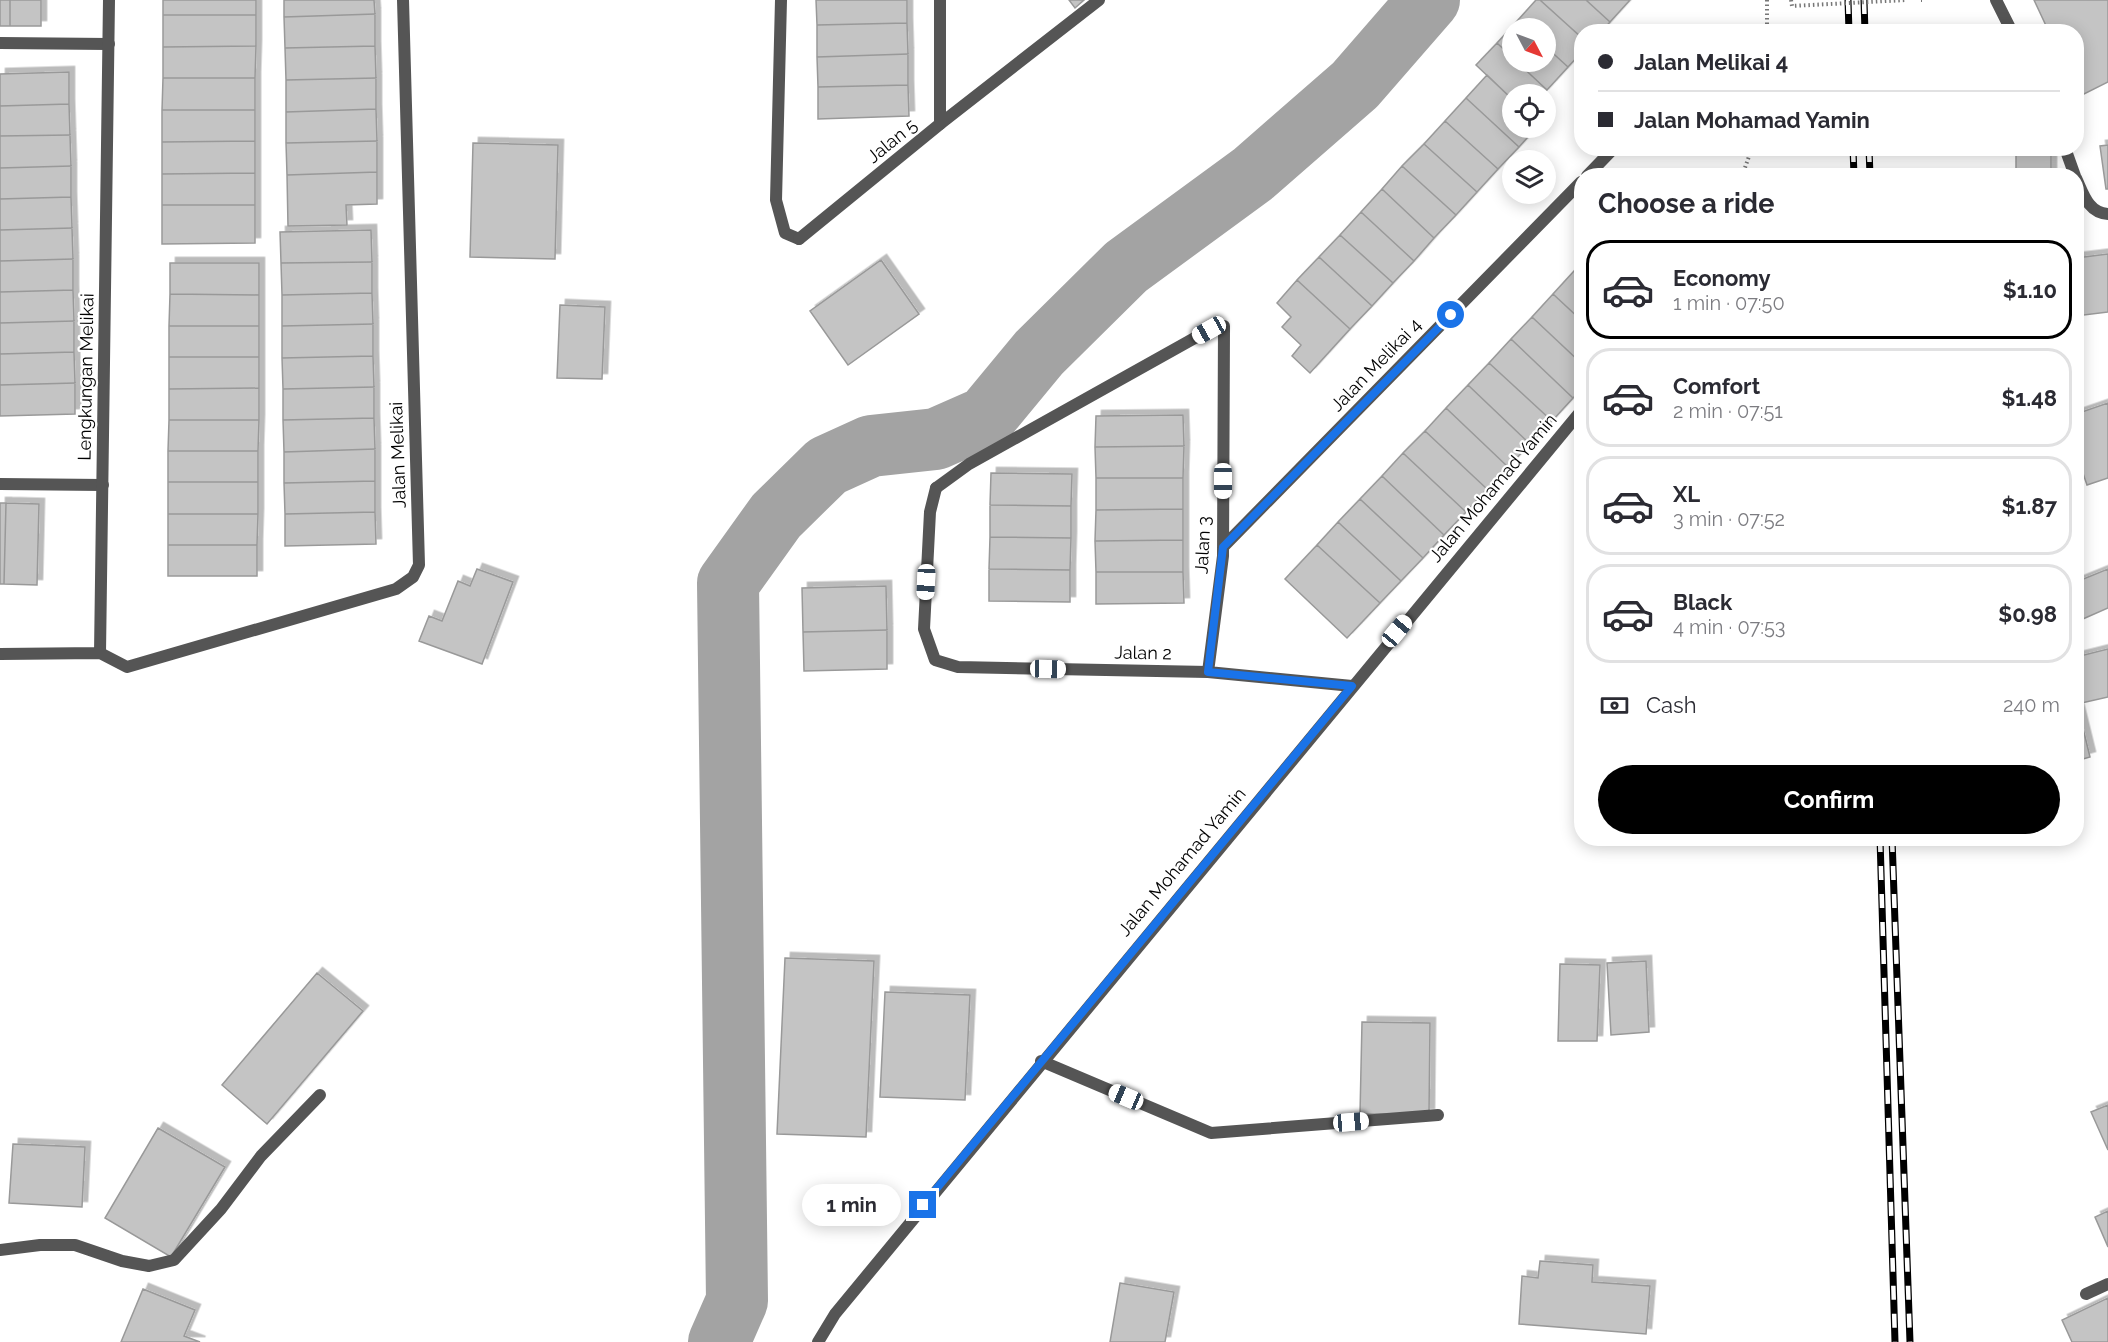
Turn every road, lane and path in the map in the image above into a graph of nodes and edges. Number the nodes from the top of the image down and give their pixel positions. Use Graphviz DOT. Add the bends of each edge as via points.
graph roads {
  1 [pos="109,0"];
  2 [pos="403,0"];
  3 [pos="781,0"];
  4 [pos="940,0"];
  5 [pos="1099,0"];
  6 [pos="1767,0"];
  7 [pos="1791,0"];
  8 [pos="1906,0"];
  9 [pos="1996,0"];
  10 [pos="1767,24"];
  11 [pos="2008,24"];
  12 [pos="0,43"];
  13 [pos="109,44"];
  14 [pos="940,124"];
  15 [pos="1606,156"];
  16 [pos="1595,168"];
  17 [pos="1574,189"];
  18 [pos="2084,197"];
  19 [pos="2108,214"];
  20 [pos="1574,419"];
  21 [pos="0,484"];
  22 [pos="103,485"];
  23 [pos="1223,547"];
  24 [pos="100,653"];
  25 [pos="0,654"];
  26 [pos="935,660"];
  27 [pos="1208,672"];
  28 [pos="1352,686"];
  29 [pos="1041,1061"];
  30 [pos="320,1095"];
  31 [pos="1438,1115"];
  32 [pos="0,1251"];
  33 [pos="2108,1284"];
  34 [pos="2086,1294"];
  35 [pos="818,1342"];
  1 -- 13 [label="street, Lengkungan Melikai"];
  2 -- 24 [label="street, Jalan Melikai" via="419,565 413,577 396,589 127,667"];
  3 -- 14 [label="street, Jalan 5" via="776,200 785,233 799,239"];
  4 -- 14 [label="street, Jalan 5"];
  5 -- 14 [label="street"];
  6 -- 10 [label="path"];
  7 -- 8 [label="path, bridge" via="1792,6"];
  9 -- 11 [label="street"];
  12 -- 13 [label="street"];
  13 -- 22 [label="street, Lengkungan Melikai"];
  15 -- 16 [label="street"];
  17 -- 23 [label="street, Jalan Melikai 4"];
  18 -- 19 [label="street" via="2087,204"];
  20 -- 28 [label="street, Jalan Mohamad Yamin"];
  21 -- 22 [label="street"];
  22 -- 24 [label="street, Lengkungan Melikai"];
  23 -- 26 [label="street, Jalan 3" via="1224,326 1209,330 969,464 936,488 930,512 924,629"];
  23 -- 27 [label="street, Jalan 3"];
  24 -- 25 [label="street"];
  26 -- 27 [label="street, Jalan 2" via="958,667"];
  27 -- 28 [label="street, Jalan 2"];
  28 -- 29 [label="street, Jalan Mohamad Yamin"];
  29 -- 31 [label="street" via="1211,1133"];
  29 -- 35 [label="street, Jalan Mohamad Yamin" via="835,1314"];
  30 -- 32 [label="street" via="261,1156 221,1209 174,1260 149,1266 122,1262 75,1245"];
  33 -- 34 [label="street"];
}
